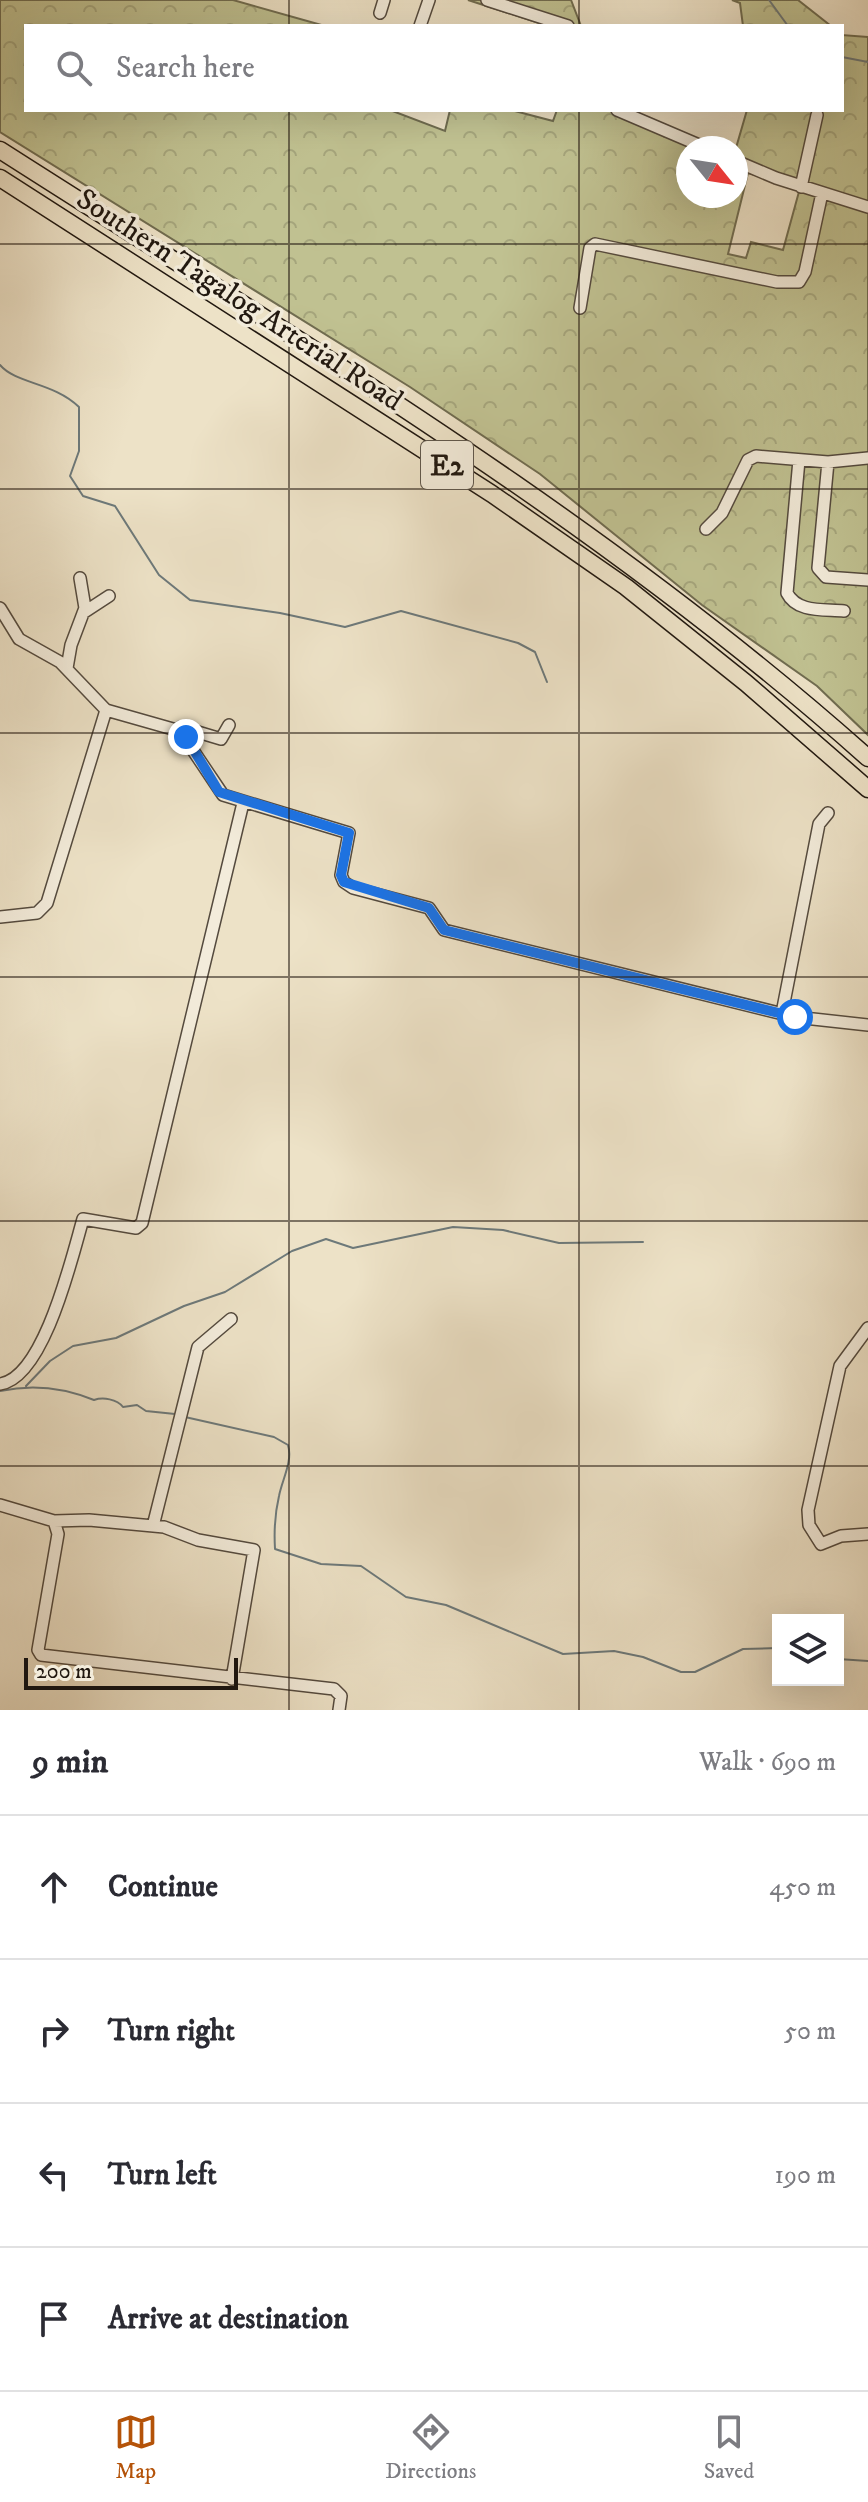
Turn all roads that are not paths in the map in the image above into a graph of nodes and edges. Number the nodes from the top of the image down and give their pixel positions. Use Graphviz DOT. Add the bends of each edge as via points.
graph roads {
  1 [pos="384,0"];
  2 [pos="429,0"];
  3 [pos="487,0"];
  4 [pos="380,13"];
  5 [pos="421,24"];
  6 [pos="562,24"];
  7 [pos="622,112"];
  8 [pos="817,115"];
  9 [pos="678,136"];
  10 [pos="0,150"];
  11 [pos="748,166"];
  12 [pos="0,178"];
  13 [pos="801,187"];
  14 [pos="822,193"];
  15 [pos="868,207"];
  16 [pos="580,308"];
  17 [pos="868,458"];
  18 [pos="799,460"];
  19 [pos="828,462"];
  20 [pos="706,529"];
  21 [pos="80,578"];
  22 [pos="868,580"];
  23 [pos="109,596"];
  24 [pos="0,608"];
  25 [pos="844,611"];
  26 [pos="83,613"];
  27 [pos="67,668"];
  28 [pos="106,710"];
  29 [pos="229,725"];
  30 [pos="180,731"];
  31 [pos="868,758"];
  32 [pos="868,789"];
  33 [pos="243,803"];
  34 [pos="828,813"];
  35 [pos="0,917"];
  36 [pos="782,1013"];
  37 [pos="868,1025"];
  38 [pos="231,1319"];
  39 [pos="868,1328"];
  40 [pos="0,1384"];
  41 [pos="0,1505"];
  42 [pos="54,1521"];
  43 [pos="153,1526"];
  44 [pos="868,1534"];
  45 [pos="232,1679"];
  46 [pos="339,1710"];
  1 -- 4 [label="street"];
  2 -- 5 [label="street"];
  3 -- 6 [label="street"];
  7 -- 9 [label="street"];
  8 -- 13 [label="street"];
  10 -- 31 [label="highway, Southern Tagalog Arterial Road / E2" via="504,476 637,569"];
  11 -- 13 [label="street"];
  12 -- 32 [label="highway, Southern Tagalog Arterial Road / E2" via="492,494 614,579"];
  13 -- 14 [label="street"];
  14 -- 15 [label="street"];
  14 -- 16 [label="street" via="799,282 777,282 595,244"];
  17 -- 19 [label="street"];
  18 -- 19 [label="street"];
  18 -- 20 [label="street" via="748,460 722,513"];
  18 -- 25 [label="street" via="787,593 800,607"];
  19 -- 22 [label="street" via="818,568 826,577"];
  21 -- 26 [label="street" via="86,601"];
  23 -- 26 [label="street"];
  24 -- 27 [label="street" via="19,639"];
  26 -- 27 [label="street"];
  27 -- 28 [label="street"];
  28 -- 30 [label="street"];
  28 -- 35 [label="street" via="47,903 37,913"];
  29 -- 30 [label="street" via="221,739 181,727"];
  30 -- 33 [label="street" via="216,789"];
  33 -- 36 [label="street" via="349,833 344,882 429,908 444,930"];
  33 -- 40 [label="street" via="142,1223 136,1228 83,1219 36,1354 14,1380"];
  34 -- 36 [label="street" via="819,824"];
  36 -- 37 [label="street"];
  38 -- 43 [label="street" via="198,1347"];
  39 -- 44 [label="street" via="840,1366 808,1510 809,1525 821,1544"];
  41 -- 42 [label="street"];
  42 -- 43 [label="street"];
  42 -- 45 [label="street" via="59,1530 41,1655"];
  43 -- 45 [label="street" via="254,1550"];
  45 -- 46 [label="street" via="334,1689 341,1696"];
}
